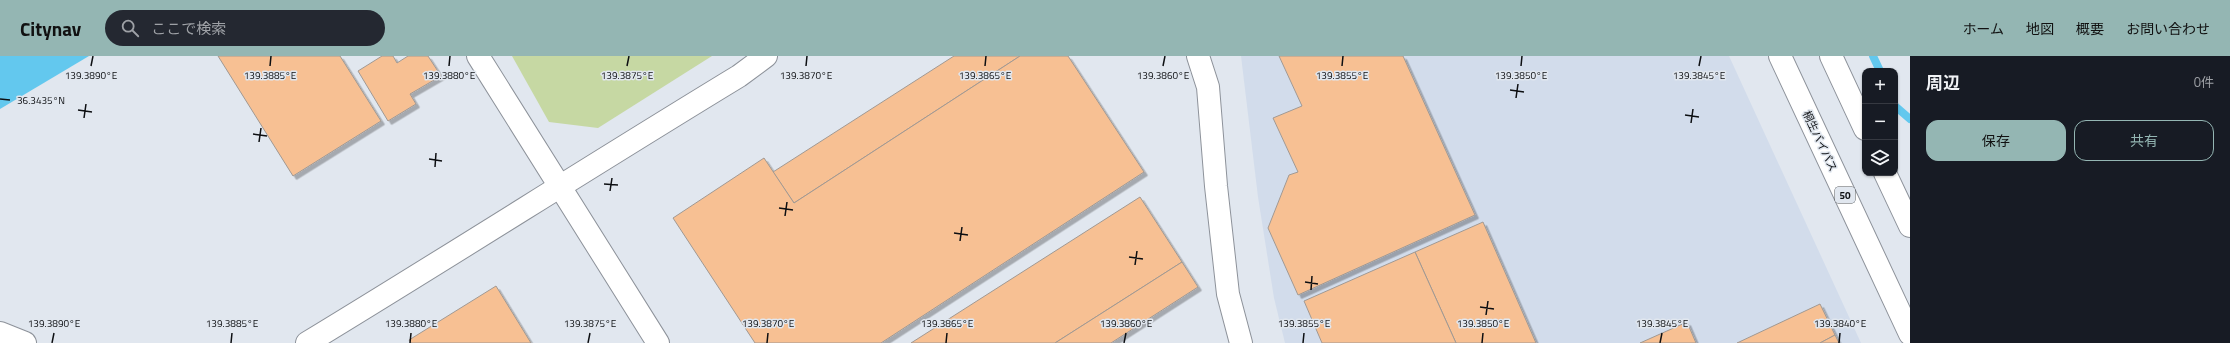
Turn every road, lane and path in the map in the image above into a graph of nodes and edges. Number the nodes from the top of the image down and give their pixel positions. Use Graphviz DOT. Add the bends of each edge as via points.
graph roads {
  1 [pos="478,56"];
  2 [pos="766,56"];
  3 [pos="1198,56"];
  4 [pos="1780,56"];
  5 [pos="1831,56"];
  6 [pos="1862,123"];
  7 [pos="1887,176"];
  8 [pos="558,186"];
  9 [pos="1910,226"];
  10 [pos="0,333"];
  11 [pos="1910,334"];
  12 [pos="25,343"];
  13 [pos="307,343"];
  14 [pos="658,343"];
  15 [pos="1241,343"];
  1 -- 8 [label="main road"];
  2 -- 8 [label="main road" via="738,76"];
  3 -- 15 [label="main road" via="1208,87 1228,294"];
  4 -- 11 [label="main road, 桐生バイパス / 50"];
  5 -- 6 [label="main road"];
  7 -- 9 [label="main road"];
  8 -- 13 [label="main road" via="447,258"];
  8 -- 14 [label="main road"];
  10 -- 12 [label="main road"];
}
